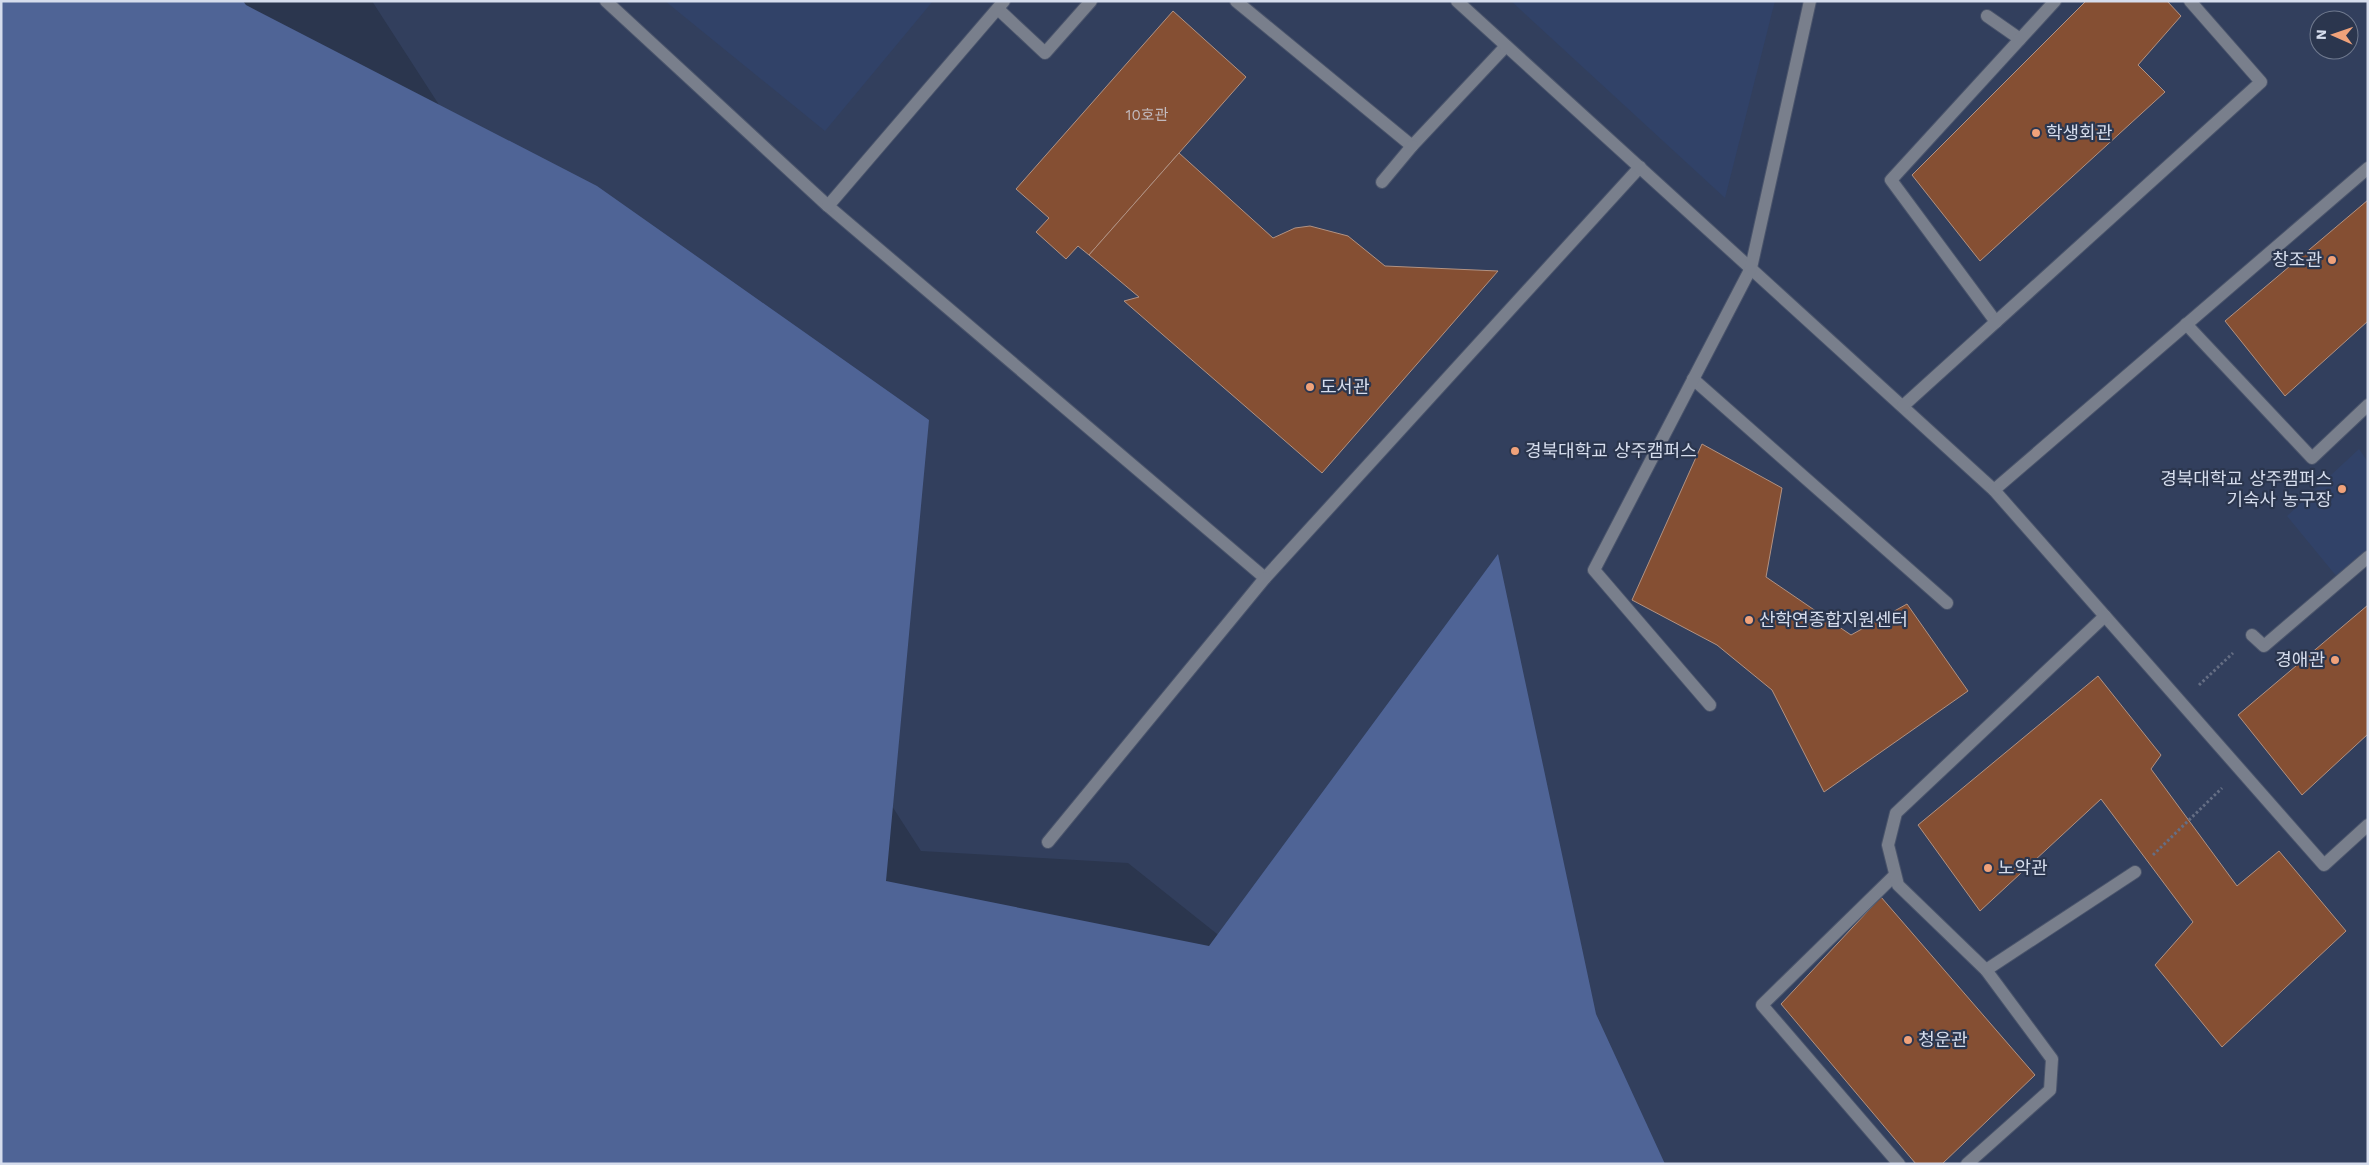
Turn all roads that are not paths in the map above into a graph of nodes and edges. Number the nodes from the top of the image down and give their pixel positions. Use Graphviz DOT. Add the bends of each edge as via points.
graph roads {
  1 [pos="606,1"];
  2 [pos="1091,1"];
  3 [pos="1236,1"];
  4 [pos="1457,1"];
  5 [pos="1810,1"];
  6 [pos="2055,1"];
  7 [pos="2190,1"];
  8 [pos="1001,5"];
  9 [pos="1987,16"];
  10 [pos="2020,39"];
  11 [pos="1506,46"];
  12 [pos="1412,146"];
  13 [pos="1640,167"];
  14 [pos="2368,168"];
  15 [pos="1382,182"];
  16 [pos="828,206"];
  17 [pos="1751,268"];
  18 [pos="1996,322"];
  19 [pos="2186,324"];
  20 [pos="1693,379"];
  21 [pos="2368,405"];
  22 [pos="1903,406"];
  23 [pos="1994,490"];
  24 [pos="2368,557"];
  25 [pos="1265,578"];
  26 [pos="1947,603"];
  27 [pos="2105,616"];
  28 [pos="2252,635"];
  29 [pos="1710,705"];
  30 [pos="2368,825"];
  31 [pos="1048,842"];
  32 [pos="2135,872"];
  33 [pos="1895,875"];
  34 [pos="1986,970"];
  35 [pos="1899,1164"];
  36 [pos="1967,1164"];
  1 -- 16 [label="street"];
  2 -- 8 [label="street" via="1045,53"];
  3 -- 12 [label="street"];
  4 -- 11 [label="street"];
  5 -- 17 [label="street"];
  6 -- 10 [label="street"];
  7 -- 18 [label="street" via="2261,82"];
  8 -- 16 [label="street"];
  9 -- 10 [label="street"];
  10 -- 18 [label="street" via="1891,180"];
  11 -- 12 [label="street"];
  11 -- 13 [label="street"];
  12 -- 15 [label="street"];
  13 -- 17 [label="street"];
  13 -- 25 [label="street"];
  14 -- 19 [label="street"];
  16 -- 25 [label="street"];
  17 -- 20 [label="street"];
  17 -- 22 [label="street"];
  18 -- 22 [label="street"];
  19 -- 21 [label="street" via="2312,458"];
  19 -- 23 [label="street"];
  20 -- 26 [label="street"];
  20 -- 29 [label="street" via="1594,570"];
  22 -- 23 [label="street"];
  23 -- 27 [label="street"];
  24 -- 28 [label="street" via="2264,646"];
  25 -- 31 [label="street"];
  27 -- 30 [label="street" via="2324,865"];
  27 -- 33 [label="street" via="1896,814 1888,845"];
  32 -- 34 [label="street"];
  33 -- 34 [label="street" via="1898,885"];
  33 -- 35 [label="street" via="1762,1005"];
  34 -- 36 [label="street" via="2052,1059 2050,1090"];
}
